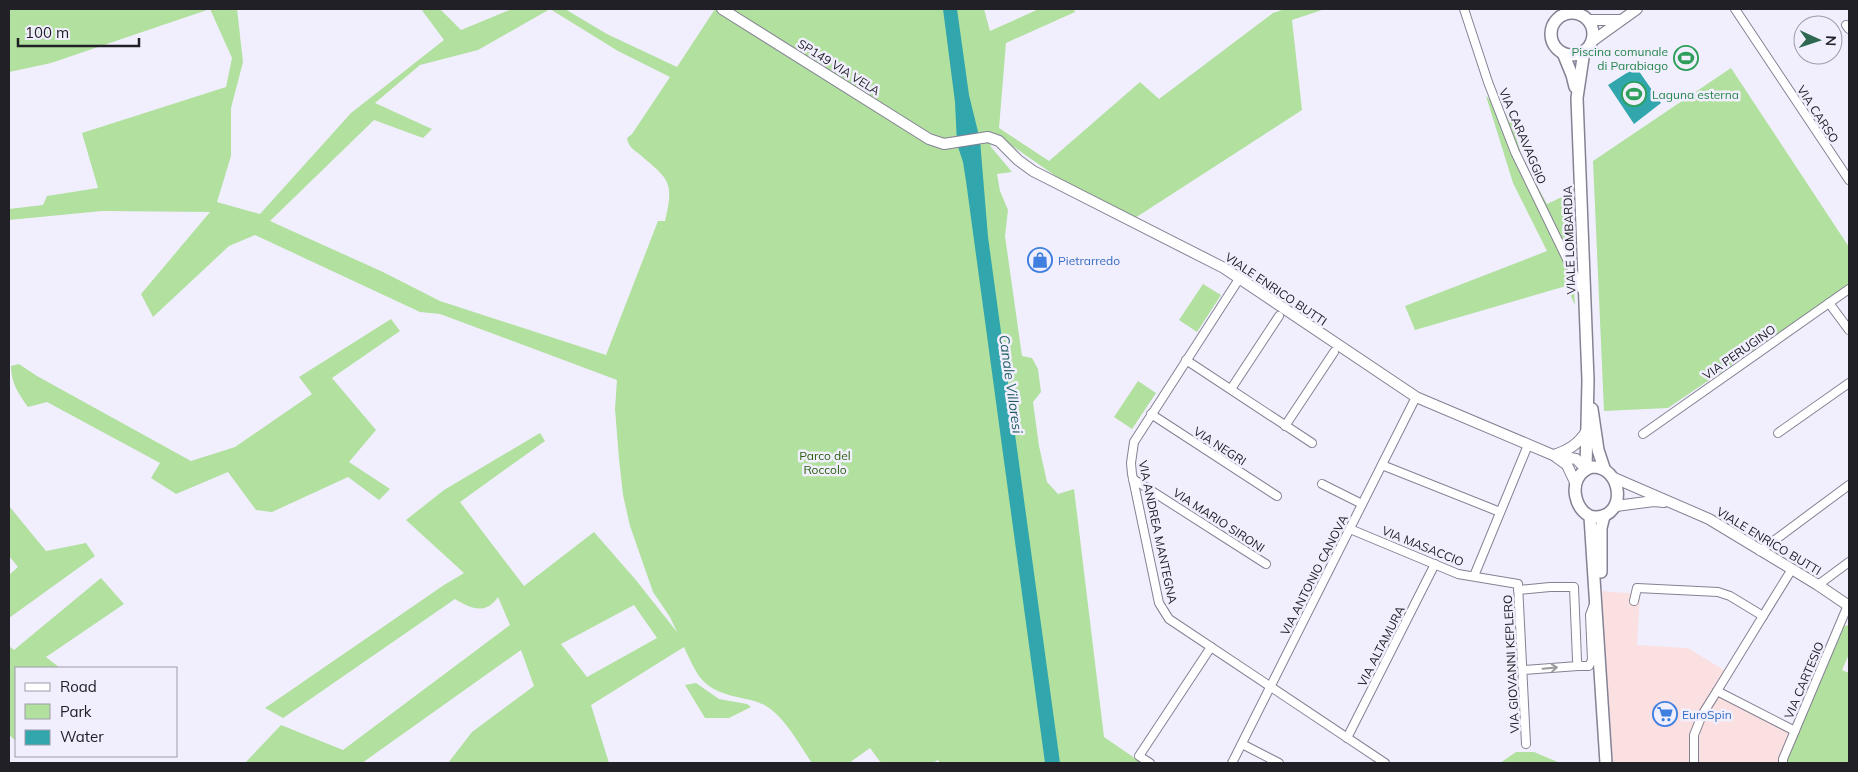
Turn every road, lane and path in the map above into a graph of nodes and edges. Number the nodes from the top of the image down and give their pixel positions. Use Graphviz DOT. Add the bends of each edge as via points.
graph roads {
  1 [pos="722,9"];
  2 [pos="1464,9"];
  3 [pos="1637,9"];
  4 [pos="1735,9"];
  5 [pos="1560,14"];
  6 [pos="1584,15"];
  7 [pos="1620,20"];
  8 [pos="1588,47"];
  9 [pos="1563,53"];
  10 [pos="1577,98"];
  11 [pos="988,137"];
  12 [pos="1849,180"];
  13 [pos="1239,279"];
  14 [pos="1849,289"];
  15 [pos="1585,295"];
  16 [pos="1829,303"];
  17 [pos="1279,316"];
  18 [pos="1849,330"];
  19 [pos="1334,352"];
  20 [pos="1186,360"];
  21 [pos="1588,380"];
  22 [pos="1849,383"];
  23 [pos="1230,389"];
  24 [pos="1416,397"];
  25 [pos="1150,414"];
  26 [pos="1285,426"];
  27 [pos="1586,432"];
  28 [pos="1778,433"];
  29 [pos="1643,434"];
  30 [pos="1312,443"];
  31 [pos="1528,445"];
  32 [pos="1553,455"];
  33 [pos="1382,465"];
  34 [pos="1586,469"];
  35 [pos="1608,472"];
  36 [pos="1133,479"];
  37 [pos="1575,482"];
  38 [pos="1322,484"];
  39 [pos="1848,489"];
  40 [pos="1277,496"];
  41 [pos="1674,503"];
  42 [pos="1362,504"];
  43 [pos="1616,506"];
  44 [pos="1500,512"];
  45 [pos="1604,516"];
  46 [pos="1590,517"];
  47 [pos="1350,529"];
  48 [pos="1760,551"];
  49 [pos="1849,562"];
  50 [pos="1266,564"];
  51 [pos="1435,564"];
  52 [pos="1792,569"];
  53 [pos="1474,576"];
  54 [pos="1818,585"];
  55 [pos="1518,587"];
  56 [pos="1596,597"];
  57 [pos="1634,601"];
  58 [pos="1849,605"];
  59 [pos="1763,616"];
  60 [pos="1211,647"];
  61 [pos="1578,666"];
  62 [pos="1523,670"];
  63 [pos="1601,671"];
  64 [pos="1270,687"];
  65 [pos="1717,691"];
  66 [pos="1795,731"];
  67 [pos="1347,738"];
  68 [pos="1242,744"];
  69 [pos="1526,744"];
  70 [pos="1376,761"];
  71 [pos="1150,763"];
  72 [pos="1232,763"];
  73 [pos="1279,763"];
  74 [pos="1385,763"];
  75 [pos="1606,763"];
  76 [pos="1694,763"];
  77 [pos="1783,763"];
  1 -- 11 [label="street, SP149 VIA VELA" via="930,139 944,144"];
  2 -- 15 [label="street, VIA CARAVAGGIO" via="1515,152"];
  3 -- 7 [label="street"];
  4 -- 12 [label="street, VIA CARSO"];
  5 -- 6 [label="main road, VIALE LOMBARDIA"];
  5 -- 9 [label="main road, VIALE LOMBARDIA" via="1552,26 1551,35 1553,44"];
  6 -- 7 [label="street"];
  6 -- 8 [label="main road, VIALE LOMBARDIA" via="1593,33"];
  7 -- 8 [label="street"];
  8 -- 9 [label="main road" via="1576,54"];
  8 -- 10 [label="main road, VIALE LOMBARDIA"];
  9 -- 10 [label="main road, VIALE LOMBARDIA"];
  10 -- 15 [label="main road, VIALE LOMBARDIA"];
  11 -- 13 [label="street, VIALE ENRICO BUTTI" via="999,141 1033,171 1224,268"];
  13 -- 20 [label="street, VIA ANDREA MANTEGNA"];
  13 -- 24 [label="street, VIALE ENRICO BUTTI"];
  14 -- 16 [label="street, VIA PERUGINO"];
  15 -- 21 [label="main road, VIALE LOMBARDIA"];
  16 -- 18 [label="street"];
  16 -- 29 [label="street, VIA PERUGINO"];
  17 -- 23 [label="street"];
  19 -- 26 [label="street"];
  20 -- 23 [label="street"];
  20 -- 25 [label="street, VIA ANDREA MANTEGNA"];
  21 -- 27 [label="main road, VIALE LOMBARDIA"];
  21 -- 35 [label="main road, VIALE LOMBARDIA" via="1598,450"];
  22 -- 28 [label="street"];
  23 -- 26 [label="street"];
  24 -- 31 [label="street, VIALE ENRICO BUTTI"];
  24 -- 33 [label="street, VIA ANTONIO CANOVA"];
  25 -- 36 [label="street, VIA ANDREA MANTEGNA" via="1134,442"];
  25 -- 40 [label="street, VIA NEGRI"];
  26 -- 30 [label="street"];
  27 -- 32 [label="street" via="1573,447"];
  27 -- 34 [label="main road, VIALE LOMBARDIA"];
  31 -- 32 [label="street, VIALE ENRICO BUTTI"];
  31 -- 44 [label="street"];
  32 -- 34 [label="street" via="1576,460"];
  32 -- 37 [label="street" via="1567,465"];
  33 -- 42 [label="street, VIA ANTONIO CANOVA"];
  33 -- 44 [label="street"];
  34 -- 35 [label="main road" via="1592,467"];
  34 -- 37 [label="main road" via="1579,473"];
  35 -- 41 [label="street, VIALE ENRICO BUTTI"];
  35 -- 43 [label="main road" via="1616,485"];
  36 -- 50 [label="street, VIA MARIO SIRONI"];
  36 -- 60 [label="street, VIA ANDREA MANTEGNA" via="1161,609"];
  37 -- 46 [label="main road" via="1576,499"];
  38 -- 42 [label="street"];
  39 -- 48 [label="street"];
  41 -- 43 [label="street" via="1654,501"];
  41 -- 48 [label="street, VIALE ENRICO BUTTI"];
  42 -- 47 [label="street, VIA ANTONIO CANOVA"];
  43 -- 45 [label="main road"];
  44 -- 53 [label="street"];
  45 -- 46 [label="main road"];
  45 -- 63 [label="main road"];
  46 -- 56 [label="main road"];
  47 -- 51 [label="street, VIA MASACCIO"];
  47 -- 64 [label="street, VIA ANTONIO CANOVA"];
  48 -- 52 [label="street, VIALE ENRICO BUTTI"];
  49 -- 54 [label="street"];
  51 -- 53 [label="street, VIA MASACCIO" via="1458,574"];
  51 -- 67 [label="street, VIA ALTAMURA"];
  52 -- 54 [label="street, VIALE ENRICO BUTTI"];
  52 -- 59 [label="street"];
  53 -- 55 [label="street, VIA MASACCIO"];
  54 -- 58 [label="street, VIALE ENRICO BUTTI"];
  55 -- 61 [label="street, VIA MASACCIO" via="1574,587"];
  55 -- 62 [label="street, VIA GIOVANNI KEPLERO"];
  56 -- 61 [label="street" via="1590,615 1592,660 1589,666"];
  56 -- 63 [label="main road"];
  57 -- 59 [label="street" via="1636,588 1718,592"];
  58 -- 66 [label="street, VIA CARTESIO"];
  59 -- 65 [label="street"];
  60 -- 64 [label="street, VIA ANDREA MANTEGNA"];
  60 -- 71 [label="street" via="1139,756"];
  62 -- 61 [label="street, one-way"];
  62 -- 69 [label="street, VIA GIOVANNI KEPLERO"];
  63 -- 75 [label="main road"];
  64 -- 67 [label="street, VIA ANDREA MANTEGNA"];
  64 -- 68 [label="street, VIA ANTONIO CANOVA"];
  65 -- 66 [label="street"];
  65 -- 76 [label="street" via="1694,735"];
  66 -- 77 [label="street, VIA CARTESIO"];
  67 -- 70 [label="street, VIA ANDREA MANTEGNA"];
  68 -- 72 [label="street, VIA ANTONIO CANOVA"];
  68 -- 73 [label="street"];
  70 -- 74 [label="street, VIA ANDREA MANTEGNA"];
}
